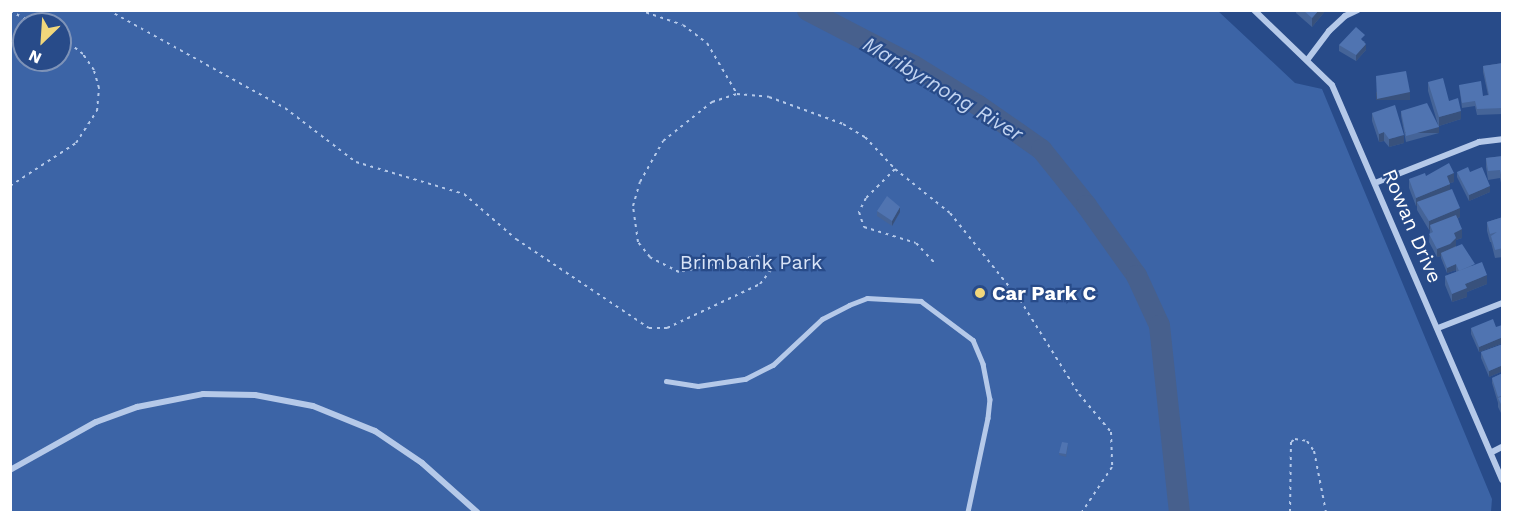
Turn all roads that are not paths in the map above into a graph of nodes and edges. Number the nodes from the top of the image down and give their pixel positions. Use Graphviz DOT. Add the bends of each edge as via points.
graph roads {
  1 [pos="1254,10"];
  2 [pos="1358,10"];
  3 [pos="1308,59"];
  4 [pos="1503,139"];
  5 [pos="1375,183"];
  6 [pos="1503,303"];
  7 [pos="1438,328"];
  8 [pos="666,381"];
  9 [pos="1503,447"];
  10 [pos="1492,452"];
  11 [pos="10,470"];
  12 [pos="1503,480"];
  13 [pos="477,513"];
  14 [pos="968,513"];
  1 -- 3 [label="street, Rowan Drive"];
  2 -- 3 [label="street" via="1329,31"];
  3 -- 5 [label="street, Rowan Drive" via="1332,85"];
  4 -- 5 [label="street" via="1479,142"];
  5 -- 7 [label="street, Rowan Drive"];
  6 -- 7 [label="street"];
  7 -- 10 [label="street, Rowan Drive"];
  8 -- 14 [label="lane" via="698,386 744,379 773,365 822,319 849,305 867,298 921,302 973,340 984,364 990,399 988,418"];
  9 -- 10 [label="street"];
  10 -- 12 [label="street, Rowan Drive"];
  11 -- 13 [label="street" via="96,422 137,407 203,394 255,395 313,406 375,431 422,463"];
}
